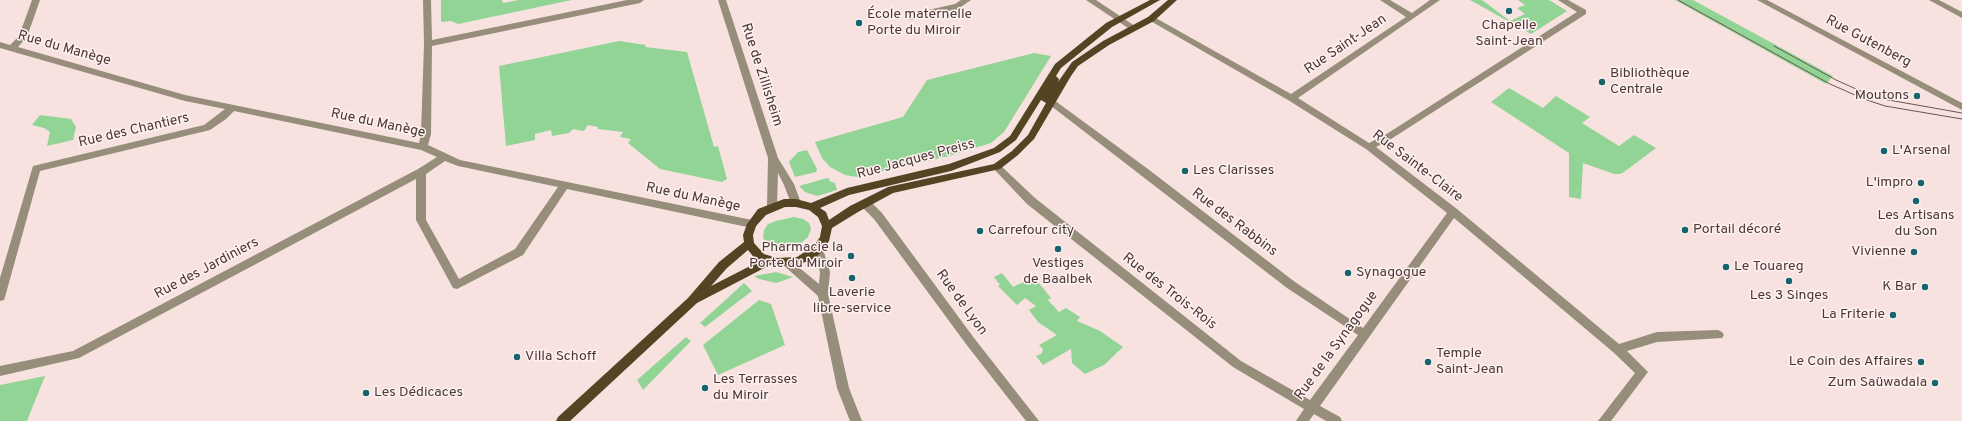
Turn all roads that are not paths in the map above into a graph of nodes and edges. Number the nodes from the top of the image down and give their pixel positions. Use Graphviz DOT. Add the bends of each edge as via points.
graph roads {
  1 [pos="36,0"];
  2 [pos="427,0"];
  3 [pos="640,0"];
  4 [pos="722,0"];
  5 [pos="966,0"];
  6 [pos="1090,0"];
  7 [pos="1173,0"];
  8 [pos="1384,0"];
  9 [pos="1436,0"];
  10 [pos="1562,0"];
  11 [pos="1761,0"];
  12 [pos="1934,0"];
  13 [pos="1155,1"];
  14 [pos="1962,15"];
  15 [pos="1411,16"];
  16 [pos="910,17"];
  17 [pos="1120,19"];
  18 [pos="1151,19"];
  19 [pos="1134,28"];
  20 [pos="428,44"];
  21 [pos="0,45"];
  22 [pos="12,49"];
  23 [pos="1058,66"];
  24 [pos="1290,98"];
  25 [pos="1051,102"];
  26 [pos="1962,107"];
  27 [pos="232,108"];
  28 [pos="423,147"];
  29 [pos="1369,147"];
  30 [pos="444,157"];
  31 [pos="773,158"];
  32 [pos="997,167"];
  33 [pos="421,172"];
  34 [pos="564,186"];
  35 [pos="796,203"];
  36 [pos="864,203"];
  37 [pos="772,206"];
  38 [pos="812,207"];
  39 [pos="1453,212"];
  40 [pos="752,224"];
  41 [pos="827,226"];
  42 [pos="749,243"];
  43 [pos="818,249"];
  44 [pos="769,261"];
  45 [pos="786,263"];
  46 [pos="822,294"];
  47 [pos="0,297"];
  48 [pos="692,301"];
  49 [pos="1364,334"];
  50 [pos="1718,335"];
  51 [pos="1617,349"];
  52 [pos="0,371"];
  53 [pos="1311,407"];
  54 [pos="562,421"];
  55 [pos="856,421"];
  56 [pos="1033,421"];
  57 [pos="1302,421"];
  58 [pos="1336,421"];
  59 [pos="1604,421"];
  1 -- 22 [label="street" via="23,37"];
  2 -- 20 [label="street"];
  3 -- 20 [label="street"];
  4 -- 31 [label="street, Rue de Zillisheim"];
  5 -- 16 [label="street" via="958,6"];
  6 -- 17 [label="street"];
  7 -- 18 [label="main road, Rue Jacques Preiss"];
  8 -- 15 [label="street"];
  9 -- 15 [label="street, Rue Saint-Jean"];
  10 -- 29 [label="street" via="1583,12"];
  11 -- 26 [label="street, Rue Gutenberg"];
  12 -- 14 [label="street"];
  13 -- 17 [label="main road, Rue Jacques Preiss"];
  13 -- 18 [label="main road, Rue Jacques Preiss" via="1146,10"];
  15 -- 24 [label="street, Rue Saint-Jean"];
  17 -- 19 [label="street"];
  17 -- 23 [label="main road, Rue Jacques Preiss"];
  18 -- 19 [label="main road, Rue Jacques Preiss"];
  18 -- 24 [label="street, Rue Sainte-Claire"];
  19 -- 25 [label="main road, Rue Jacques Preiss" via="1075,64"];
  20 -- 28 [label="street" via="426,134"];
  21 -- 22 [label="street, Rue du Manège"];
  22 -- 27 [label="street, Rue du Manège" via="185,98"];
  23 -- 25 [label="main road, Rue Jacques Preiss" via="1055,79 1045,98"];
  23 -- 38 [label="main road, Rue Jacques Preiss" via="1013,138 997,150 951,167 847,192"];
  24 -- 29 [label="street, Rue Sainte-Claire"];
  25 -- 32 [label="main road, Rue Jacques Preiss" via="1031,137"];
  25 -- 49 [label="street, Rue des Rabbins" via="1291,285"];
  27 -- 28 [label="street, Rue du Manège"];
  27 -- 47 [label="street, Rue des Chantiers" via="206,128 36,168"];
  28 -- 30 [label="street, Rue du Manège"];
  29 -- 39 [label="street, Rue Sainte-Claire"];
  30 -- 33 [label="street, Rue des Jardiniers"];
  30 -- 34 [label="street, Rue du Manège" via="458,163"];
  31 -- 35 [label="street, Rue de Zillisheim" via="789,184"];
  31 -- 37 [label="street, Rue de Zillisheim"];
  32 -- 36 [label="main road, Rue Jacques Preiss" via="891,190"];
  32 -- 53 [label="street, Rue des Trois-Rois" via="1031,201 1237,364"];
  33 -- 34 [label="street" via="421,220 457,285 519,252"];
  33 -- 52 [label="street, Rue des Jardiniers" via="75,355"];
  34 -- 40 [label="street, Rue du Manège"];
  35 -- 37 [label="main road"];
  35 -- 38 [label="main road"];
  36 -- 41 [label="main road, Rue Jacques Preiss"];
  36 -- 56 [label="street, Rue de Lyon" via="878,216 970,341"];
  37 -- 40 [label="main road" via="762,212"];
  38 -- 41 [label="main road" via="822,215"];
  39 -- 49 [label="street, Rue de la Synagogue"];
  39 -- 51 [label="street, Rue Sainte-Claire"];
  40 -- 42 [label="main road" via="748,235"];
  41 -- 43 [label="main road" via="825,238"];
  42 -- 44 [label="main road" via="760,257"];
  42 -- 48 [label="main road" via="723,265"];
  43 -- 45 [label="main road" via="798,261"];
  43 -- 46 [label="street" via="825,272"];
  44 -- 45 [label="main road"];
  44 -- 48 [label="main road"];
  45 -- 46 [label="street"];
  46 -- 55 [label="street" via="843,388"];
  48 -- 54 [label="main road"];
  49 -- 53 [label="street, Rue de la Synagogue"];
  50 -- 51 [label="street" via="1657,337"];
  51 -- 59 [label="street, Rue Sainte-Claire" via="1642,372"];
  53 -- 57 [label="street, Rue de la Synagogue"];
  53 -- 58 [label="street, Rue des Trois-Rois"];
}
